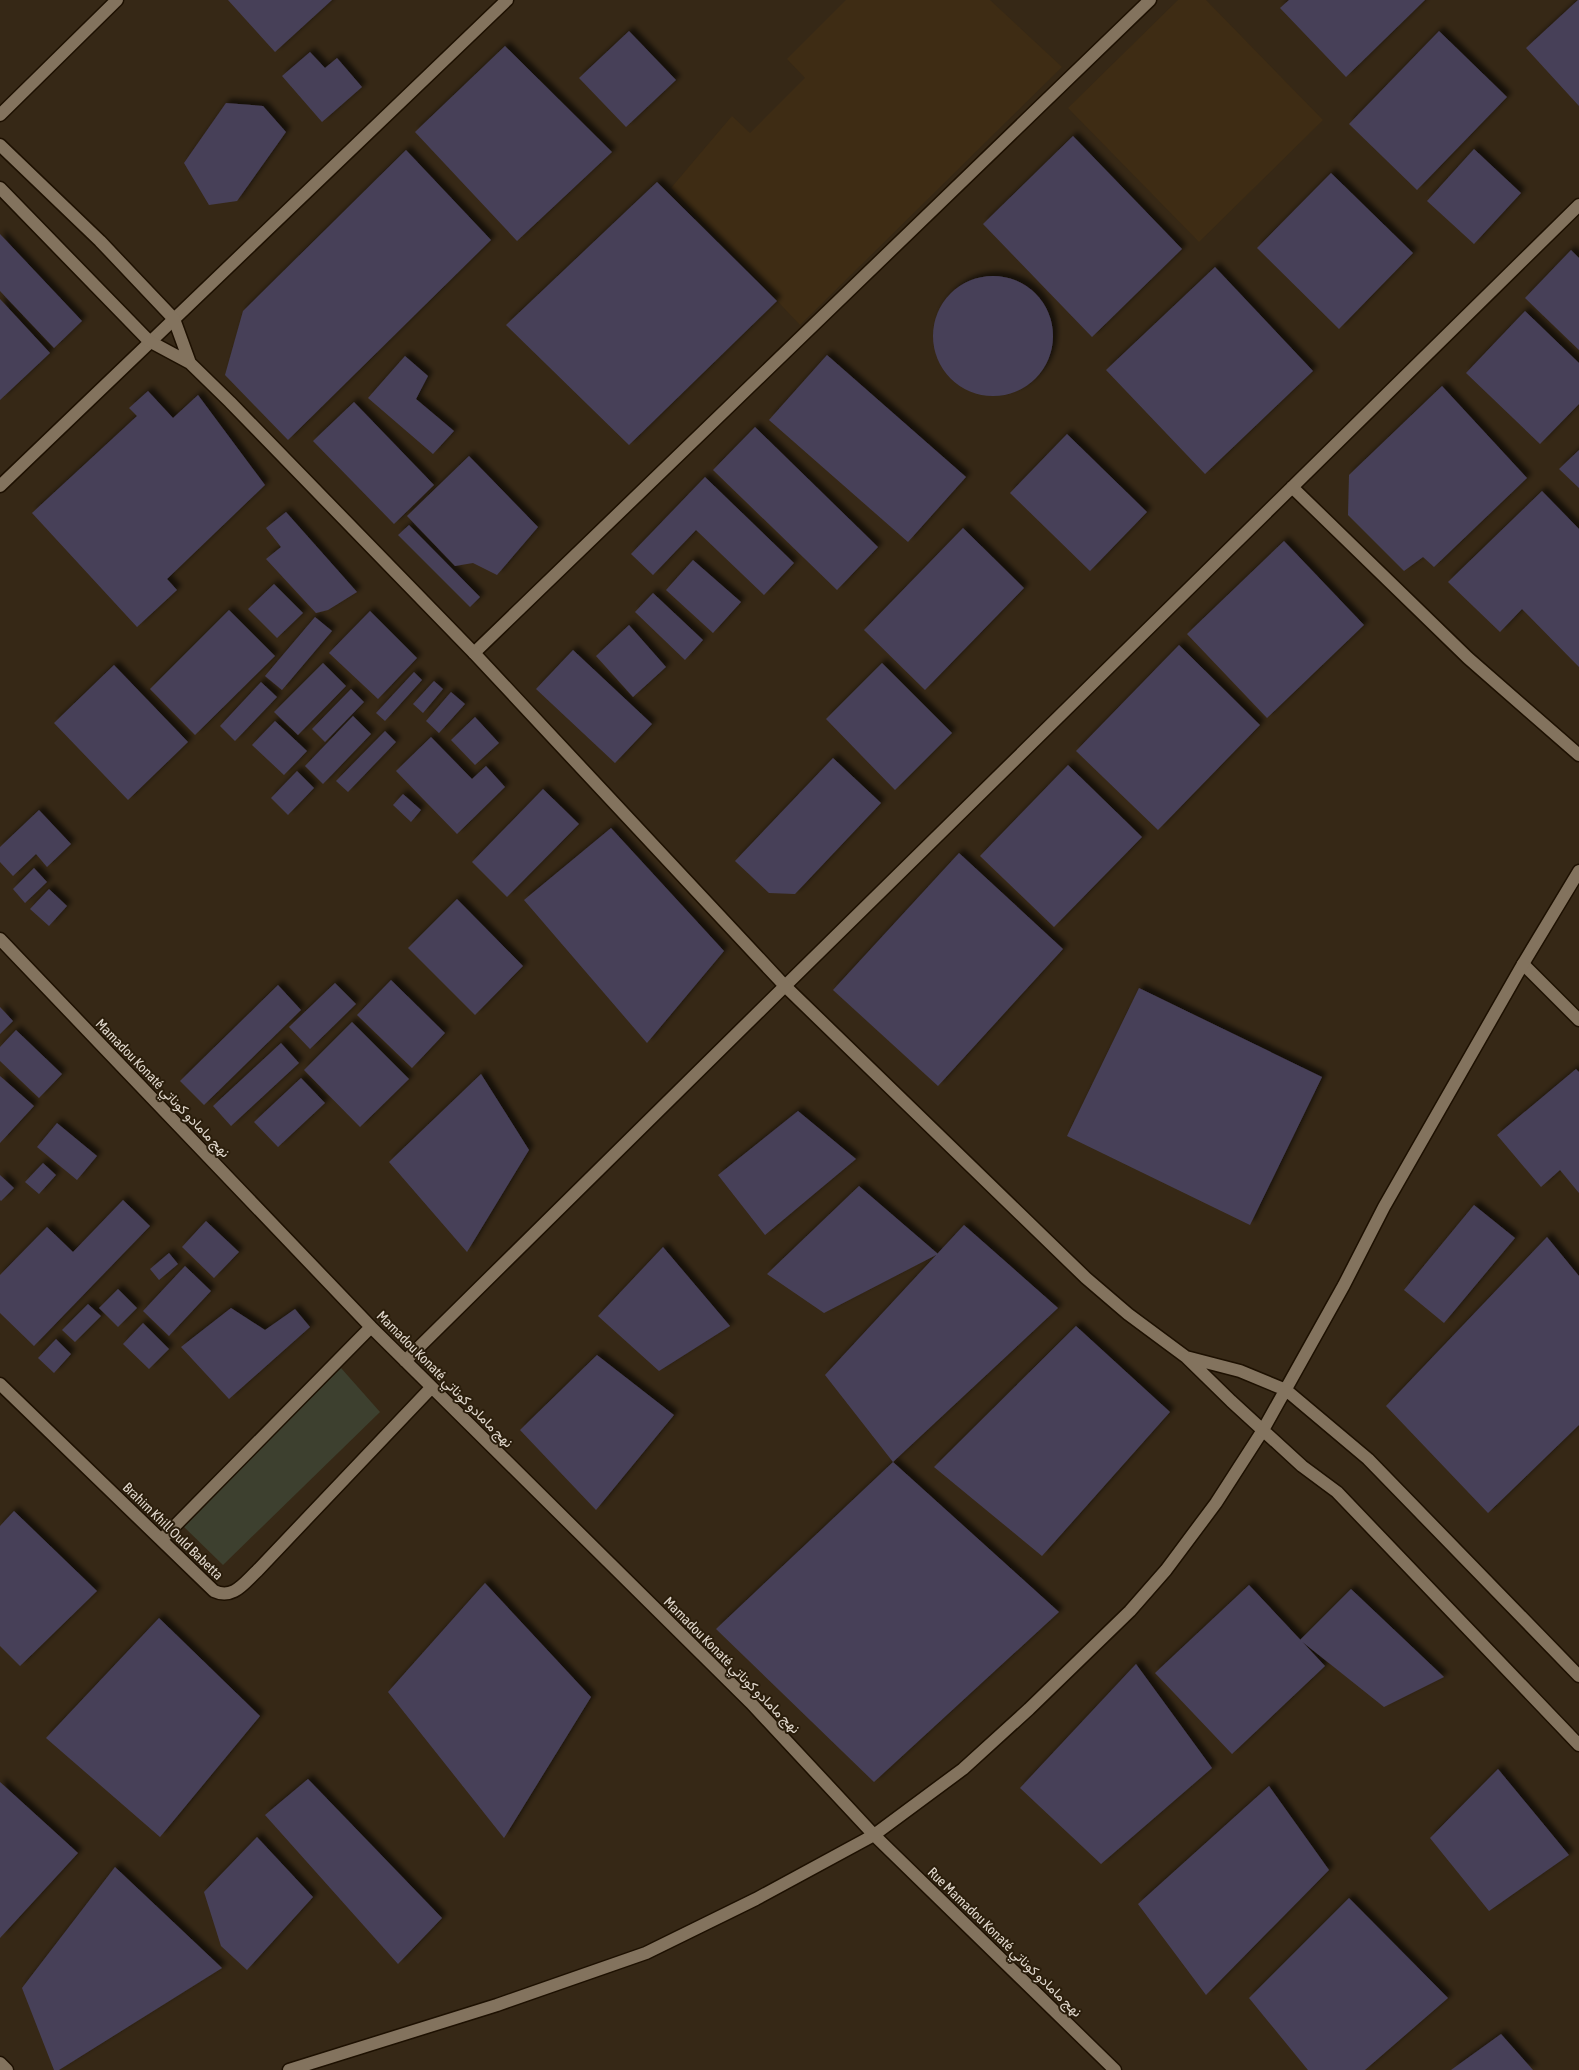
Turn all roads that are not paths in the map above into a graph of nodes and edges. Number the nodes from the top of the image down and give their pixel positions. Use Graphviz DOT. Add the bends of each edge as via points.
graph roads {
  1 [pos="117,0"];
  2 [pos="507,0"];
  3 [pos="1150,0"];
  4 [pos="0,115"];
  5 [pos="0,145"];
  6 [pos="0,188"];
  7 [pos="1579,205"];
  8 [pos="174,319"];
  9 [pos="149,341"];
  10 [pos="190,363"];
  11 [pos="0,486"];
  12 [pos="1292,487"];
  13 [pos="474,653"];
  14 [pos="1579,756"];
  15 [pos="1579,871"];
  16 [pos="0,939"];
  17 [pos="1523,964"];
  18 [pos="785,986"];
  19 [pos="1579,1020"];
  20 [pos="371,1327"];
  21 [pos="1186,1357"];
  22 [pos="405,1361"];
  23 [pos="0,1384"];
  24 [pos="431,1388"];
  25 [pos="1286,1390"];
  26 [pos="1263,1430"];
  27 [pos="162,1539"];
  28 [pos="1579,1676"];
  29 [pos="1579,1745"];
  30 [pos="874,1835"];
  31 [pos="0,2063"];
  32 [pos="7,2070"];
  33 [pos="289,2070"];
  34 [pos="1116,2070"];
  1 -- 4 [label="street"];
  2 -- 8 [label="street"];
  3 -- 13 [label="street"];
  5 -- 8 [label="street" via="100,241"];
  6 -- 9 [label="street"];
  7 -- 12 [label="street"];
  8 -- 9 [label="street"];
  8 -- 10 [label="street"];
  9 -- 10 [label="street"];
  9 -- 11 [label="street"];
  10 -- 13 [label="street"];
  12 -- 14 [label="street" via="1468,658"];
  12 -- 18 [label="street"];
  13 -- 18 [label="street"];
  15 -- 17 [label="street"];
  16 -- 20 [label="street, Mamadou Konaté نهج مامادو كوناتي"];
  17 -- 19 [label="street"];
  17 -- 25 [label="street" via="1384,1207"];
  18 -- 21 [label="street" via="1086,1278"];
  18 -- 22 [label="street"];
  20 -- 22 [label="street, Mamadou Konaté نهج مامادو كوناتي"];
  20 -- 27 [label="street"];
  21 -- 25 [label="street" via="1240,1371"];
  21 -- 26 [label="street"];
  22 -- 24 [label="street, Mamadou Konaté نهج مامادو كوناتي"];
  23 -- 27 [label="street, Brahim Khill Ould Babetta"];
  24 -- 27 [label="street, Brahim Khill Ould Babetta" via="257,1571 232,1593 222,1595 214,1591"];
  24 -- 30 [label="street, Mamadou Konaté نهج مامادو كوناتي" via="751,1703"];
  25 -- 26 [label="street"];
  25 -- 28 [label="street" via="1368,1459"];
  26 -- 29 [label="street" via="1302,1466 1337,1492"];
  26 -- 30 [label="street" via="1216,1503 1130,1612 963,1769"];
  30 -- 33 [label="street" via="756,1899 646,1953 497,2005"];
  30 -- 34 [label="street, Rue Mamadou Konaté نهج مامادو كوناتي"];
  31 -- 32 [label="street"];
}
